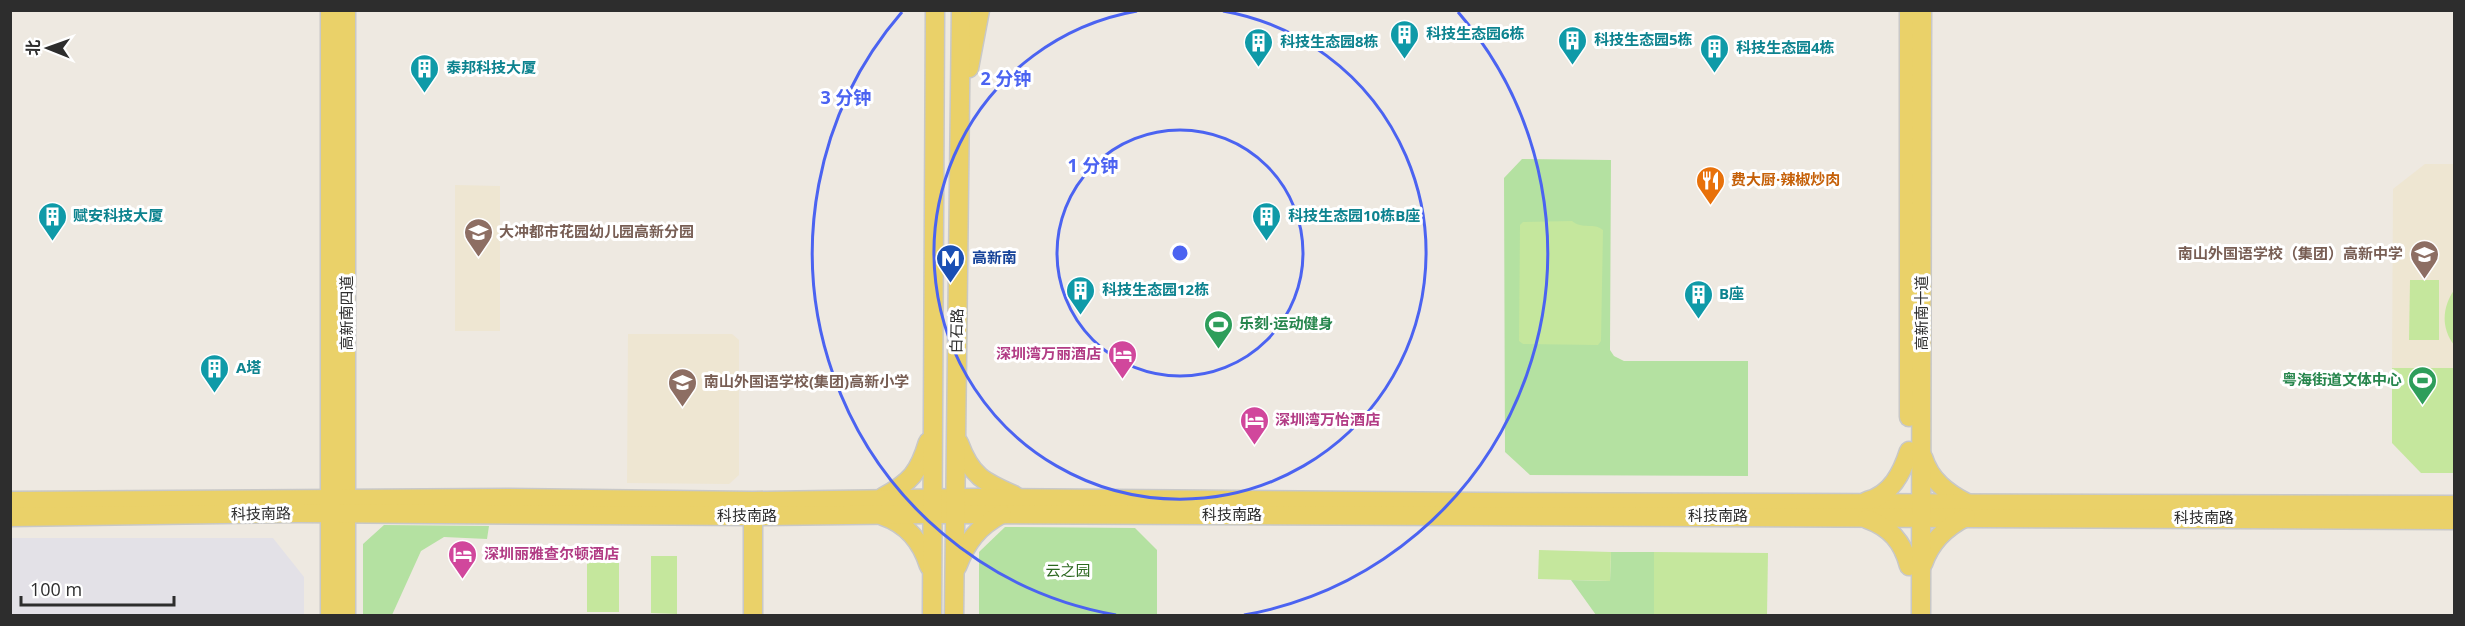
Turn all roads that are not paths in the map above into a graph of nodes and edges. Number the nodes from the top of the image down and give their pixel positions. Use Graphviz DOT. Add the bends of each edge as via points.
graph roads {
  1 [pos="330,10"];
  2 [pos="346,10"];
  3 [pos="933,10"];
  4 [pos="961,10"];
  5 [pos="980,10"];
  6 [pos="1909,10"];
  7 [pos="1922,10"];
  8 [pos="960,111"];
  9 [pos="933,414"];
  10 [pos="956,434"];
  11 [pos="1915,451"];
  12 [pos="1022,498"];
  13 [pos="10,501"];
  14 [pos="2454,505"];
  15 [pos="338,506"];
  16 [pos="933,506"];
  17 [pos="955,506"];
  18 [pos="879,507"];
  19 [pos="753,509"];
  20 [pos="1859,510"];
  21 [pos="1915,510"];
  22 [pos="1968,510"];
  23 [pos="1003,514"];
  24 [pos="10,517"];
  25 [pos="2454,520"];
  26 [pos="1916,567"];
  27 [pos="933,577"];
  28 [pos="954,577"];
  29 [pos="330,615"];
  30 [pos="346,615"];
  31 [pos="753,615"];
  32 [pos="932,615"];
  33 [pos="954,615"];
  34 [pos="1909,615"];
  35 [pos="1921,615"];
  1 -- 15 [label="main road, 高新南四道"];
  2 -- 15 [label="main road, 高新南四道"];
  3 -- 9 [label="main road, 白石路"];
  4 -- 8 [label="main road, 白石路"];
  5 -- 8 [label="main road"];
  6 -- 11 [label="main road, 高新南十道"];
  7 -- 11 [label="main road, 高新南十道"];
  8 -- 10 [label="main road, 白石路"];
  9 -- 16 [label="main road, 白石路"];
  9 -- 18 [label="main road" via="917,470"];
  10 -- 12 [label="main road" via="975,474"];
  10 -- 17 [label="main road, 白石路"];
  11 -- 20 [label="main road" via="1892,486"];
  11 -- 21 [label="main road, 高新南十道"];
  11 -- 22 [label="main road" via="1940,486"];
  12 -- 17 [label="main road, 科技南路"];
  12 -- 20 [label="main road, 科技南路"];
  13 -- 15 [label="main road, 科技南路"];
  14 -- 22 [label="main road, 科技南路"];
  15 -- 19 [label="main road, 科技南路"];
  15 -- 24 [label="main road, 科技南路"];
  15 -- 29 [label="main road, 高新南四道"];
  15 -- 30 [label="main road, 高新南四道"];
  16 -- 17 [label="main road, 科技南路"];
  16 -- 18 [label="main road, 科技南路"];
  16 -- 27 [label="main road, 白石路"];
  17 -- 23 [label="main road, 科技南路"];
  17 -- 28 [label="main road, 白石路"];
  18 -- 19 [label="main road, 科技南路"];
  18 -- 27 [label="main road" via="915,537"];
  19 -- 31 [label="main road"];
  20 -- 21 [label="main road, 科技南路"];
  20 -- 23 [label="main road, 科技南路"];
  20 -- 26 [label="main road" via="1893,534"];
  21 -- 22 [label="main road, 科技南路"];
  21 -- 26 [label="main road, 高新南十道"];
  22 -- 25 [label="main road, 科技南路"];
  22 -- 26 [label="main road" via="1942,534"];
  23 -- 28 [label="main road" via="988,521 970,539"];
  26 -- 34 [label="main road, 高新南十道"];
  26 -- 35 [label="main road, 高新南十道"];
  27 -- 32 [label="main road, 白石路"];
  28 -- 33 [label="main road, 白石路"];
}
